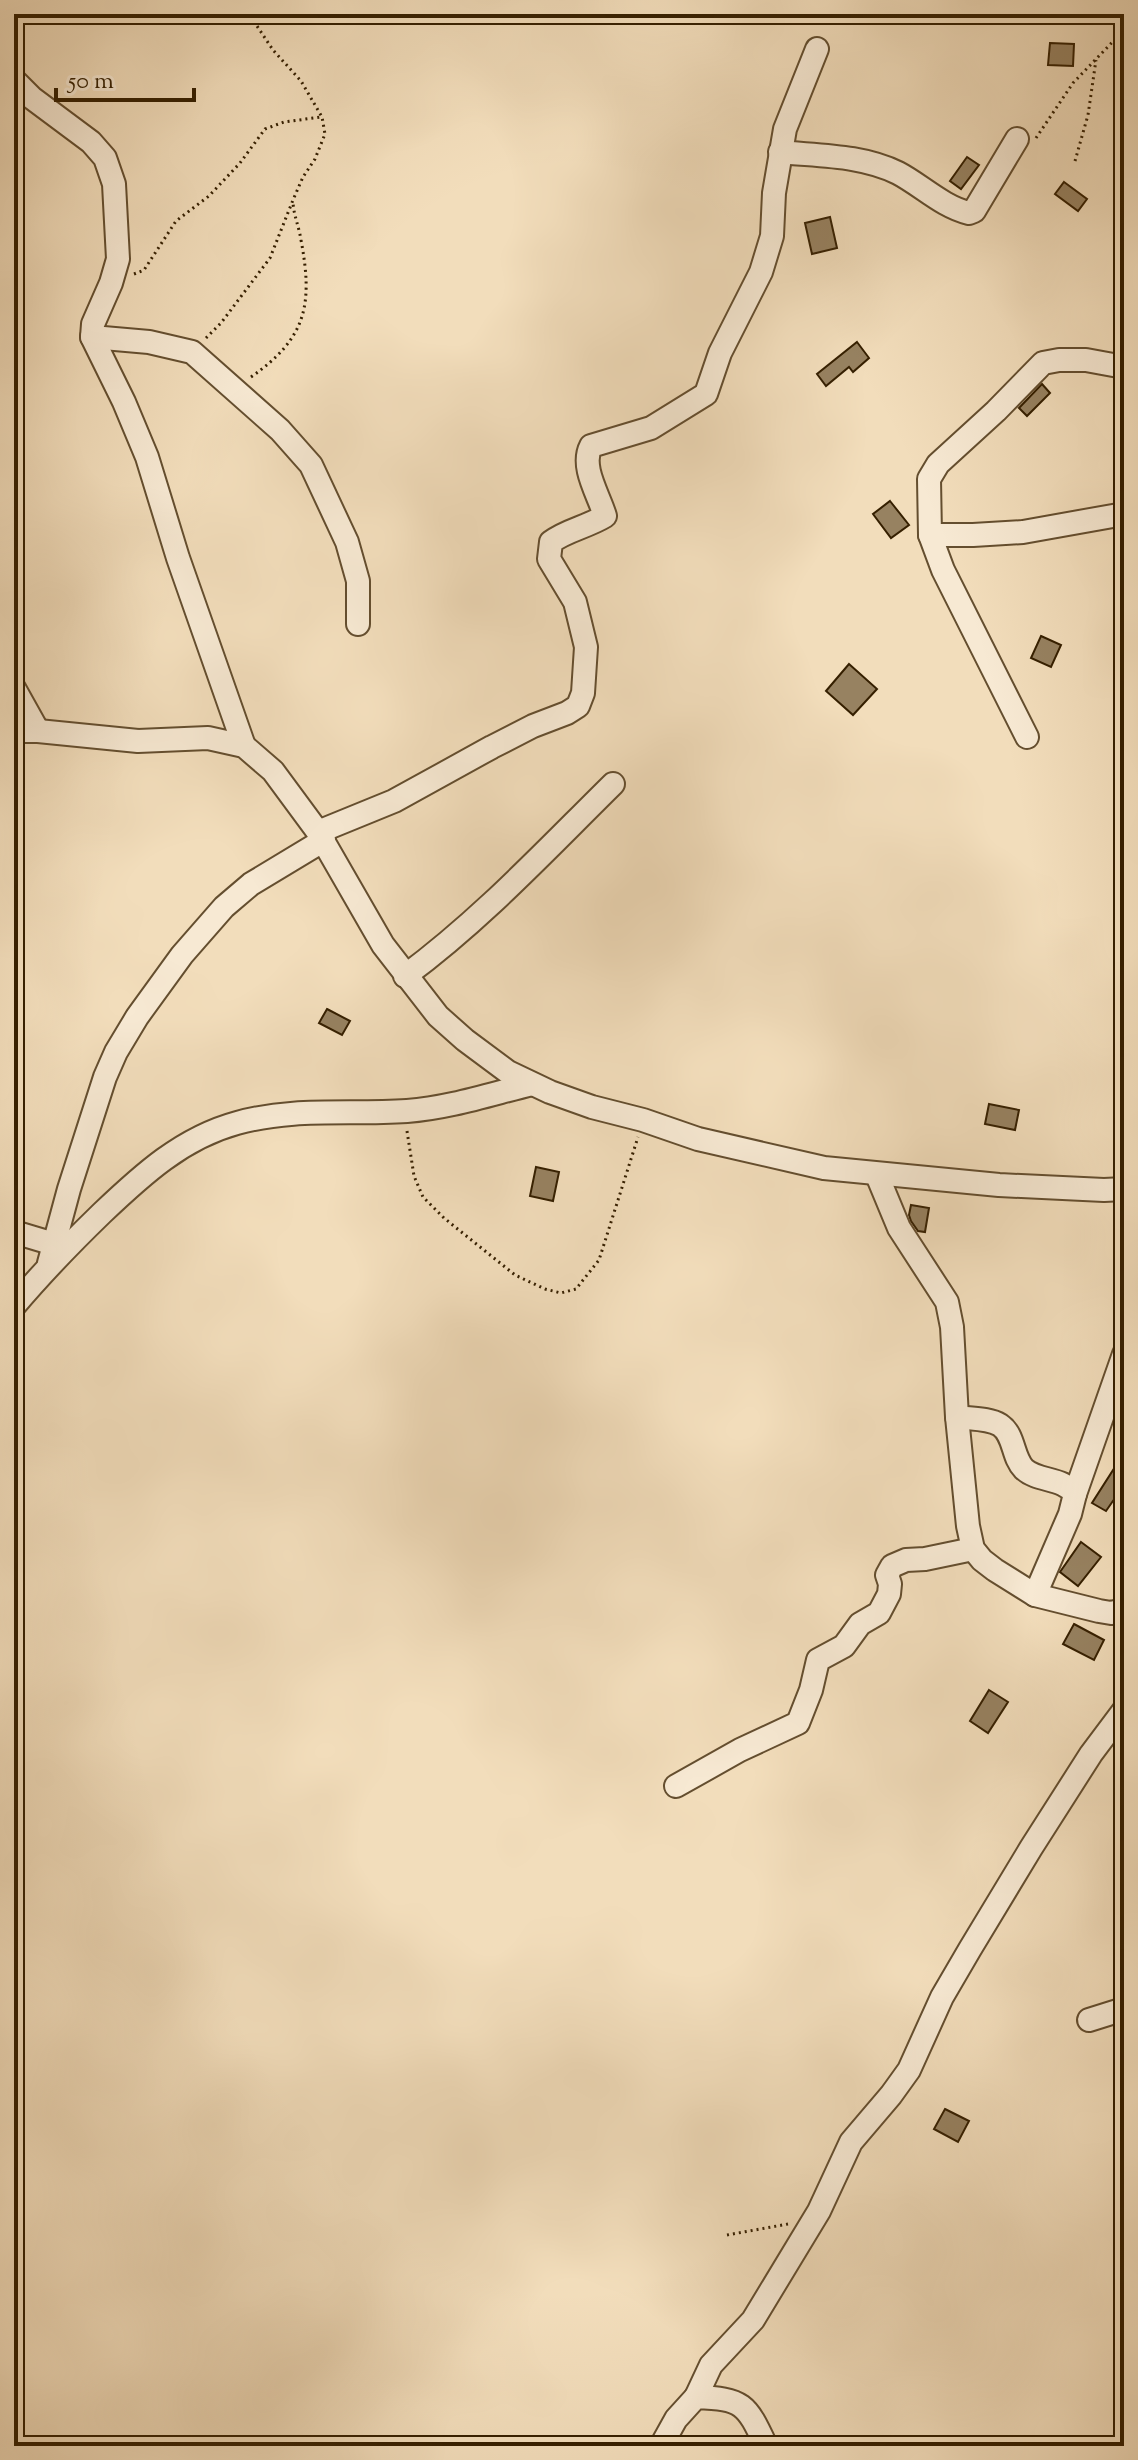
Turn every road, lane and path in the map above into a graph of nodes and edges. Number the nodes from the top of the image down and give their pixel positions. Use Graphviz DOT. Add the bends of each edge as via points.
graph roads {
  1 [pos="249,14"];
  2 [pos="1124,30"];
  3 [pos="817,49"];
  4 [pos="1096,59"];
  5 [pos="14,80"];
  6 [pos="322,117"];
  7 [pos="1025,142"];
  8 [pos="780,152"];
  9 [pos="1075,161"];
  10 [pos="293,200"];
  11 [pos="111,283"];
  12 [pos="92,337"];
  13 [pos="192,352"];
  14 [pos="1124,367"];
  15 [pos="235,388"];
  16 [pos="1124,514"];
  17 [pos="930,535"];
  18 [pos="358,624"];
  19 [pos="14,688"];
  20 [pos="14,731"];
  21 [pos="38,731"];
  22 [pos="1027,737"];
  23 [pos="244,746"];
  24 [pos="613,784"];
  25 [pos="321,836"];
  26 [pos="405,976"];
  27 [pos="532,1084"];
  28 [pos="405,1111"];
  29 [pos="643,1120"];
  30 [pos="877,1175"];
  31 [pos="1124,1189"];
  32 [pos="14,1232"];
  33 [pos="52,1254"];
  34 [pos="14,1306"];
  35 [pos="1124,1354"];
  36 [pos="957,1417"];
  37 [pos="1075,1494"];
  38 [pos="973,1549"];
  39 [pos="1035,1595"];
  40 [pos="1124,1610"];
  41 [pos="1124,1710"];
  42 [pos="676,1786"];
  43 [pos="1124,2009"];
  44 [pos="1089,2020"];
  45 [pos="815,2217"];
  46 [pos="727,2235"];
  47 [pos="696,2397"];
  48 [pos="661,2446"];
  49 [pos="766,2446"];
  1 -- 6 [label="path"];
  2 -- 4 [label="path"];
  3 -- 8 [label="street"];
  4 -- 7 [label="path"];
  4 -- 9 [label="path"];
  5 -- 11 [label="street" via="105,158 117,219 118,259"];
  6 -- 10 [label="path" via="325,134"];
  6 -- 11 [label="path" via="265,129 209,196 176,221 144,270"];
  7 -- 8 [label="street" via="969,213 868,161"];
  8 -- 25 [label="street" via="772,236 761,272 720,353 706,394 651,428 591,446 588,469 605,516 551,542 549,559 575,602 586,647 578,706"];
  10 -- 13 [label="path" via="270,258"];
  10 -- 15 [label="path" via="306,279 301,324 281,353"];
  11 -- 12 [label="street"];
  12 -- 13 [label="street"];
  12 -- 23 [label="street" via="147,457"];
  13 -- 15 [label="street"];
  14 -- 17 [label="street" via="1086,360 1043,363 938,464 929,479"];
  15 -- 18 [label="street" via="311,465 347,542 358,581"];
  16 -- 17 [label="street" via="1023,532"];
  17 -- 22 [label="street"];
  19 -- 21 [label="street"];
  20 -- 21 [label="street"];
  21 -- 23 [label="street" via="138,741 208,738"];
  23 -- 25 [label="street" via="273,771"];
  24 -- 26 [label="street" via="493,903"];
  25 -- 26 [label="street"];
  25 -- 33 [label="street" via="224,907 137,1017 105,1077"];
  26 -- 27 [label="street" via="465,1040"];
  27 -- 28 [label="street"];
  27 -- 29 [label="street"];
  28 -- 29 [label="path" via="414,1176 423,1197 515,1275 561,1293 576,1289 599,1260"];
  28 -- 33 [label="street" via="297,1112 209,1133 136,1180"];
  29 -- 30 [label="street" via="791,1162"];
  30 -- 31 [label="street"];
  30 -- 36 [label="street" via="899,1228 947,1302"];
  32 -- 33 [label="street"];
  33 -- 34 [label="street"];
  35 -- 37 [label="street"];
  36 -- 37 [label="street" via="997,1423 1011,1438 1023,1468 1064,1484"];
  36 -- 38 [label="street"];
  37 -- 39 [label="street"];
  38 -- 39 [label="street"];
  38 -- 42 [label="street" via="892,1566 887,1575 889,1594 879,1613 860,1624 844,1646 818,1660 798,1723"];
  39 -- 40 [label="street" via="1099,1611"];
  41 -- 45 [label="street" via="970,1949 909,2070 851,2142"];
  43 -- 44 [label="street"];
  45 -- 46 [label="path"];
  45 -- 47 [label="street" via="753,2320 711,2365"];
  47 -- 48 [label="street"];
  47 -- 49 [label="street" via="727,2398 744,2407"];
}
